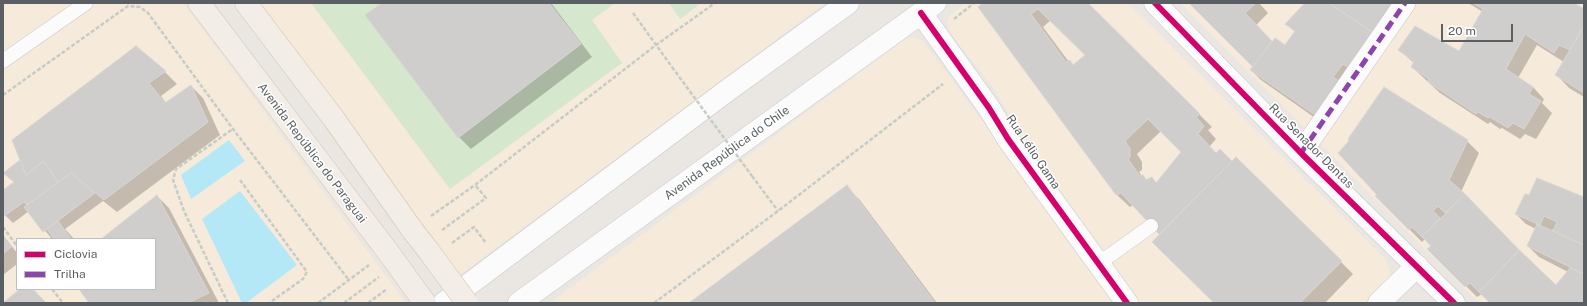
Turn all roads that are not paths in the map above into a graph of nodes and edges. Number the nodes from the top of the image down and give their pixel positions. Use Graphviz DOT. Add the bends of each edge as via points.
graph roads {
  1 [pos="86,3"];
  2 [pos="199,3"];
  3 [pos="246,3"];
  4 [pos="848,3"];
  5 [pos="1155,3"];
  6 [pos="1405,3"];
  7 [pos="928,8"];
  8 [pos="3,61"];
  9 [pos="1301,153"];
  10 [pos="1151,226"];
  11 [pos="1098,264"];
  12 [pos="1417,266"];
  13 [pos="425,303"];
  14 [pos="444,303"];
  15 [pos="467,303"];
  16 [pos="519,303"];
  17 [pos="1127,303"];
  18 [pos="1379,303"];
  19 [pos="1454,303"];
  1 -- 8 [label="lane"];
  2 -- 13 [label="main road, Avenida República do Paraguai, bridge"];
  3 -- 15 [label="main road, bridge" via="334,119 420,225 428,250"];
  4 -- 14 [label="main road"];
  5 -- 9 [label="main road, Rua Senador Dantas"];
  6 -- 9 [label="street"];
  7 -- 11 [label="main road, Rua Lélio Gama" via="963,70 1008,139"];
  7 -- 16 [label="main road, Avenida República do Chile"];
  9 -- 12 [label="main road, Rua Senador Dantas"];
  10 -- 11 [label="lane"];
  11 -- 17 [label="main road, Rua Lélio Gama"];
  12 -- 18 [label="main road"];
  12 -- 19 [label="main road, Rua Senador Dantas"];
}
